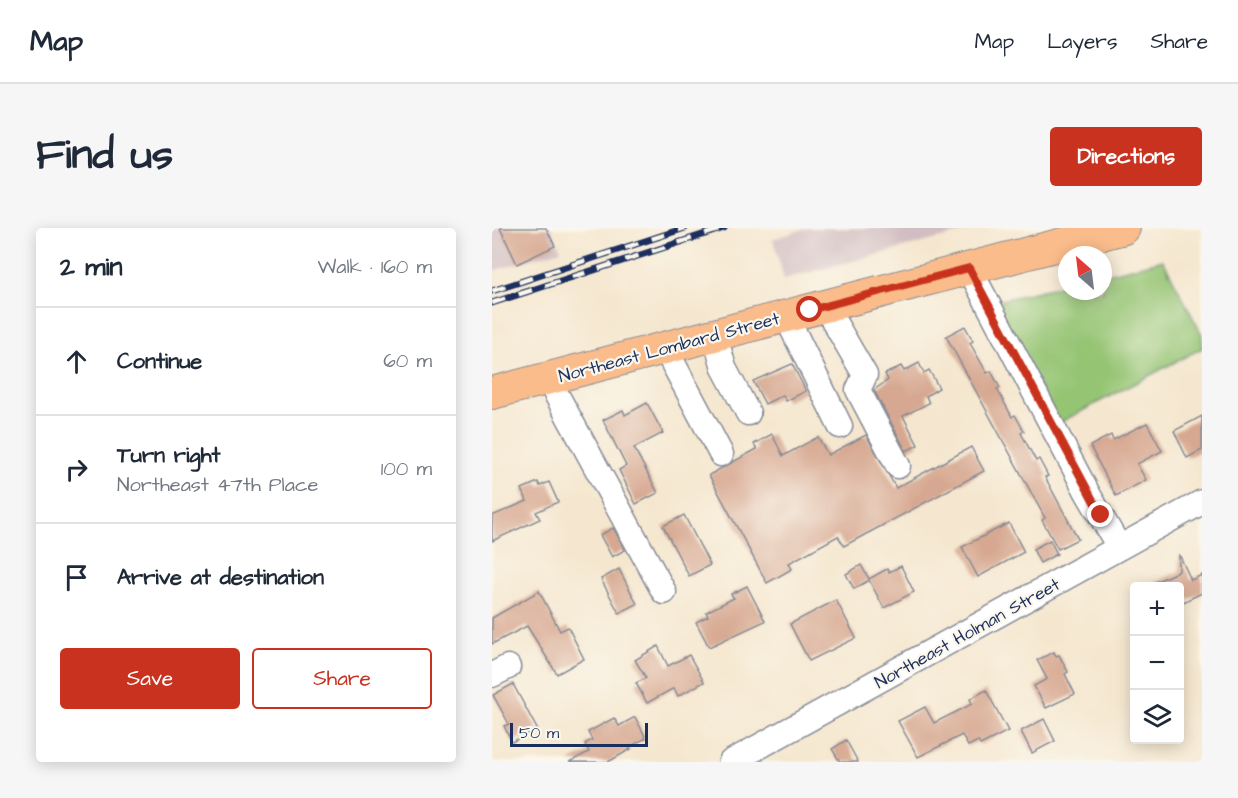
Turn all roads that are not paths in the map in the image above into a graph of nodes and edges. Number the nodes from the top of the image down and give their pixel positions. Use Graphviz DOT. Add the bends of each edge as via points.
graph roads {
  1 [pos="1124,228"];
  2 [pos="969,268"];
  3 [pos="825,306"];
  4 [pos="786,316"];
  5 [pos="715,335"];
  6 [pos="665,348"];
  7 [pos="548,379"];
  8 [pos="492,393"];
  9 [pos="748,413"];
  10 [pos="840,426"];
  11 [pos="721,454"];
  12 [pos="898,466"];
  13 [pos="1202,502"];
  14 [pos="1119,546"];
  15 [pos="664,592"];
  16 [pos="742,760"];
  1 -- 2 [label="main road, Northeast Lombard Street"];
  2 -- 3 [label="main road, Northeast Lombard Street"];
  2 -- 14 [label="street"];
  3 -- 4 [label="main road, Northeast Lombard Street"];
  3 -- 12 [label="street" via="865,375 858,390"];
  4 -- 5 [label="main road, Northeast Lombard Street"];
  4 -- 10 [label="street"];
  5 -- 6 [label="main road, Northeast Lombard Street"];
  5 -- 9 [label="street" via="724,368"];
  6 -- 7 [label="main road, Northeast Lombard Street"];
  6 -- 11 [label="street"];
  7 -- 8 [label="main road, Northeast Lombard Street"];
  7 -- 15 [label="street"];
  13 -- 14 [label="street, Northeast Holman Street"];
  14 -- 16 [label="street, Northeast Holman Street" via="1092,565"];
}
